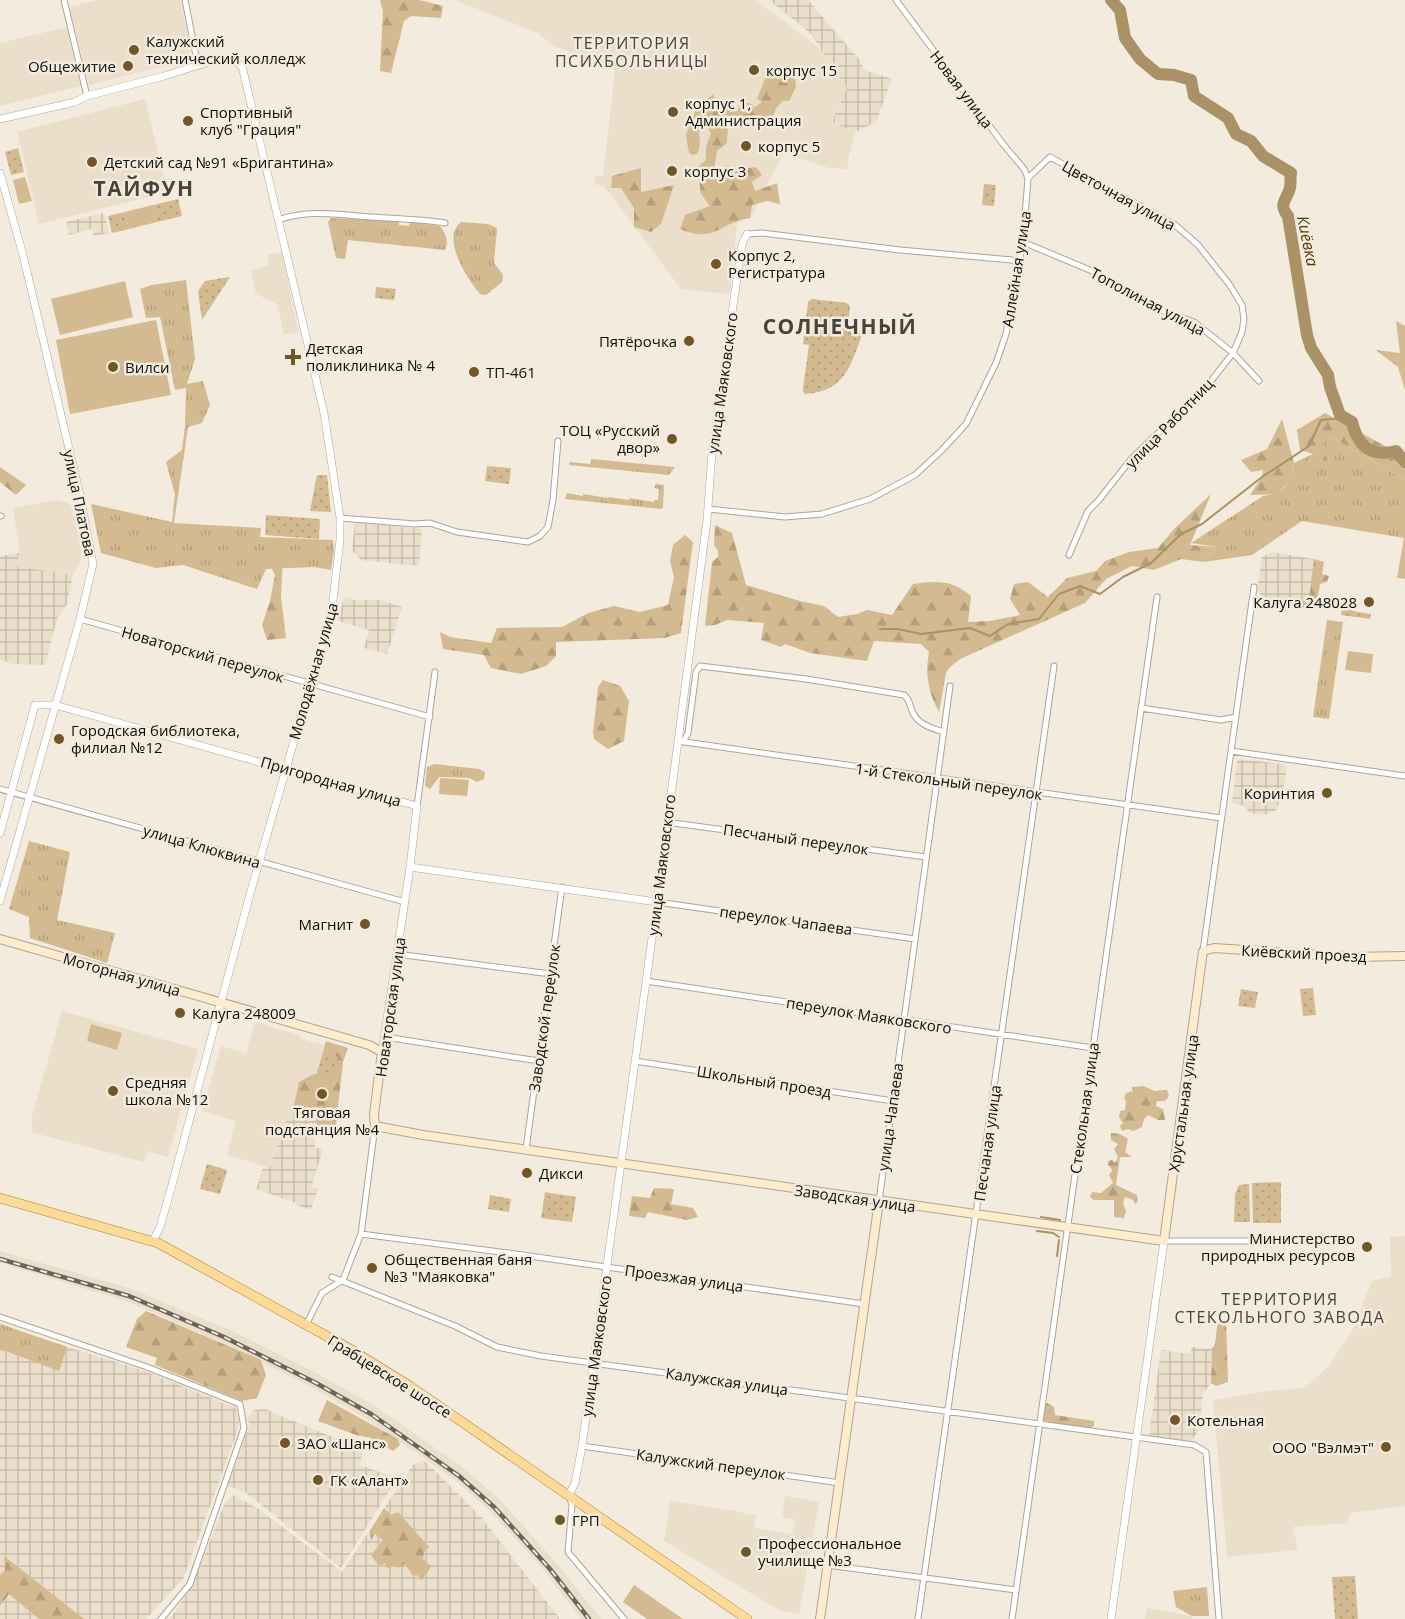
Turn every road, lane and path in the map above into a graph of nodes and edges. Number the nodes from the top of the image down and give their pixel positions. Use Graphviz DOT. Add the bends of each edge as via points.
graph roads {
  1 [pos="64,0"];
  2 [pos="186,0"];
  3 [pos="896,0"];
  4 [pos="198,66"];
  5 [pos="87,96"];
  6 [pos="0,119"];
  7 [pos="0,173"];
  8 [pos="1028,178"];
  9 [pos="278,220"];
  10 [pos="446,223"];
  11 [pos="747,234"];
  12 [pos="1023,242"];
  13 [pos="1019,263"];
  14 [pos="1233,352"];
  15 [pos="1259,381"];
  16 [pos="558,441"];
  17 [pos="708,509"];
  18 [pos="340,518"];
  19 [pos="1069,555"];
  20 [pos="1254,586"];
  21 [pos="1157,597"];
  22 [pos="80,619"];
  23 [pos="1054,666"];
  24 [pos="435,672"];
  25 [pos="310,683"];
  26 [pos="950,686"];
  27 [pos="55,705"];
  28 [pos="1141,708"];
  29 [pos="430,717"];
  30 [pos="1236,717"];
  31 [pos="944,732"];
  32 [pos="681,741"];
  33 [pos="1231,751"];
  34 [pos="285,768"];
  35 [pos="1405,776"];
  36 [pos="937,779"];
  37 [pos="0,789"];
  38 [pos="11,792"];
  39 [pos="1035,793"];
  40 [pos="29,797"];
  41 [pos="417,806"];
  42 [pos="1127,806"];
  43 [pos="1221,818"];
  44 [pos="666,822"];
  45 [pos="0,833"];
  46 [pos="926,857"];
  47 [pos="259,862"];
  48 [pos="410,867"];
  49 [pos="562,887"];
  50 [pos="0,901"];
  51 [pos="405,902"];
  52 [pos="657,902"];
  53 [pos="0,939"];
  54 [pos="915,939"];
  55 [pos="1203,951"];
  56 [pos="397,954"];
  57 [pos="1405,956"];
  58 [pos="550,974"];
  59 [pos="646,981"];
  60 [pos="221,1001"];
  61 [pos="904,1020"];
  62 [pos="1002,1035"];
  63 [pos="385,1037"];
  64 [pos="1093,1048"];
  65 [pos="382,1052"];
  66 [pos="539,1060"];
  67 [pos="634,1061"];
  68 [pos="893,1101"];
  69 [pos="375,1126"];
  70 [pos="526,1149"];
  71 [pos="620,1164"];
  72 [pos="0,1198"];
  73 [pos="879,1201"];
  74 [pos="976,1216"];
  75 [pos="1067,1229"];
  76 [pos="361,1234"];
  77 [pos="1337,1240"];
  78 [pos="153,1241"];
  79 [pos="1164,1241"];
  80 [pos="606,1267"];
  81 [pos="332,1276"];
  82 [pos="343,1280"];
  83 [pos="864,1304"];
  84 [pos="0,1317"];
  85 [pos="306,1325"];
  86 [pos="594,1363"];
  87 [pos="852,1399"];
  88 [pos="947,1412"];
  89 [pos="1040,1425"];
  90 [pos="1136,1438"];
  91 [pos="582,1446"];
  92 [pos="840,1482"];
  93 [pos="570,1495"];
  94 [pos="827,1565"];
  95 [pos="923,1578"];
  96 [pos="1016,1590"];
  97 [pos="161,1619"];
  98 [pos="624,1619"];
  99 [pos="747,1619"];
  100 [pos="817,1619"];
  101 [pos="918,1619"];
  102 [pos="1012,1619"];
  103 [pos="1111,1619"];
  104 [pos="1219,1619"];
  1 -- 5 [label="street"];
  2 -- 4 [label="street"];
  3 -- 8 [label="street, Новая улица"];
  4 -- 5 [label="street"];
  4 -- 9 [label="street, Молодёжная улица" via="219,59 234,60 242,66"];
  5 -- 6 [label="street"];
  7 -- 22 [label="street, улица Платова" via="91,546 93,564"];
  8 -- 12 [label="street, Аллейная улица"];
  8 -- 14 [label="street, Цветочная улица" via="1050,157 1174,224 1197,245 1242,305 1242,332"];
  9 -- 10 [label="street" via="325,213"];
  9 -- 18 [label="street, Молодёжная улица" via="324,413"];
  11 -- 13 [label="street"];
  11 -- 17 [label="street, улица Маяковского" via="742,244 718,408"];
  12 -- 13 [label="street, Аллейная улица"];
  12 -- 14 [label="street, Тополиная улица" via="1194,322"];
  13 -- 17 [label="street, Аллейная улица" via="1006,334 976,405 966,424 915,475 870,499 822,514 785,518"];
  14 -- 15 [label="street, Тополиная улица"];
  14 -- 19 [label="street, улица Работниц" via="1207,386 1132,458 1088,511"];
  16 -- 18 [label="street" via="548,527 528,542 457,532 430,523"];
  17 -- 32 [label="street, улица Маяковского"];
  18 -- 25 [label="street, Молодёжная улица" via="332,609"];
  20 -- 30 [label="street, Хрустальная улица"];
  21 -- 28 [label="street, Стекольная улица"];
  22 -- 25 [label="street, Новаторский переулок"];
  22 -- 27 [label="street, улица Платова"];
  23 -- 39 [label="street, Песчаная улица"];
  24 -- 29 [label="street, Новаторская улица"];
  25 -- 29 [label="street, Новаторский переулок"];
  25 -- 34 [label="street, Молодёжная улица"];
  26 -- 31 [label="street, улица Чапаева"];
  27 -- 34 [label="street, Пригородная улица"];
  27 -- 38 [label="street, Пригородная улица" via="35,705"];
  27 -- 40 [label="street, улица Платова"];
  28 -- 30 [label="street" via="1221,720"];
  28 -- 42 [label="street, Стекольная улица"];
  29 -- 41 [label="street, Новаторская улица"];
  30 -- 33 [label="street, Хрустальная улица"];
  31 -- 32 [label="street" via="919,722 904,695 700,666 688,733"];
  31 -- 36 [label="street, улица Чапаева"];
  32 -- 36 [label="street, 1-й Стекольный переулок"];
  32 -- 44 [label="street, улица Маяковского"];
  33 -- 35 [label="street"];
  33 -- 43 [label="street, Хрустальная улица"];
  34 -- 41 [label="street, Пригородная улица"];
  34 -- 47 [label="street, Молодёжная улица"];
  36 -- 39 [label="street, 1-й Стекольный переулок"];
  36 -- 46 [label="street, улица Чапаева"];
  37 -- 38 [label="street, улица Клюквина"];
  38 -- 40 [label="street, улица Клюквина"];
  38 -- 45 [label="street"];
  39 -- 42 [label="street, 1-й Стекольный переулок"];
  39 -- 62 [label="street, Песчаная улица"];
  40 -- 47 [label="street, улица Клюквина"];
  40 -- 50 [label="street, улица Платова"];
  41 -- 48 [label="street, Новаторская улица"];
  42 -- 43 [label="street, 1-й Стекольный переулок"];
  42 -- 64 [label="street, Стекольная улица"];
  43 -- 55 [label="street, Хрустальная улица"];
  44 -- 46 [label="street, Песчаный переулок"];
  44 -- 52 [label="street, улица Маяковского"];
  46 -- 54 [label="street, улица Чапаева"];
  47 -- 51 [label="street, улица Клюквина"];
  47 -- 60 [label="street, Молодёжная улица"];
  48 -- 49 [label="street"];
  48 -- 51 [label="street, Новаторская улица"];
  49 -- 52 [label="street"];
  49 -- 58 [label="street, Заводской переулок"];
  51 -- 56 [label="street, Новаторская улица"];
  52 -- 54 [label="street, переулок Чапаева"];
  52 -- 59 [label="street, улица Маяковского"];
  53 -- 60 [label="main road, Моторная улица"];
  54 -- 61 [label="street, улица Чапаева"];
  55 -- 57 [label="main road, Киёвский проезд" via="1214,948 1351,957"];
  55 -- 79 [label="main road, Хрустальная улица"];
  56 -- 58 [label="street"];
  56 -- 63 [label="street, Новаторская улица"];
  58 -- 66 [label="street, Заводской переулок"];
  59 -- 61 [label="street, переулок Маяковского"];
  59 -- 67 [label="street, улица Маяковского"];
  60 -- 65 [label="main road, Моторная улица" via="354,1039"];
  60 -- 78 [label="street, Молодёжная улица" via="172,1185"];
  61 -- 62 [label="street, переулок Маяковского"];
  61 -- 68 [label="street, улица Чапаева"];
  62 -- 64 [label="street, переулок Маяковского"];
  62 -- 74 [label="street, Песчаная улица"];
  63 -- 65 [label="street, Новаторская улица"];
  63 -- 66 [label="street"];
  64 -- 75 [label="street, Стекольная улица"];
  65 -- 69 [label="main road, Новаторская улица"];
  66 -- 70 [label="street, Заводской переулок"];
  67 -- 68 [label="street, Школьный проезд"];
  67 -- 71 [label="street, улица Маяковского"];
  68 -- 73 [label="street, улица Чапаева"];
  69 -- 70 [label="main road, Заводская улица"];
  69 -- 76 [label="street, Новаторская улица"];
  70 -- 71 [label="main road, Заводская улица"];
  71 -- 73 [label="main road, Заводская улица"];
  71 -- 80 [label="street, улица Маяковского"];
  72 -- 78 [label="main road, Грабцевское шоссе"];
  73 -- 74 [label="main road, Заводская улица"];
  73 -- 83 [label="main road, улица Чапаева"];
  74 -- 75 [label="main road, Заводская улица"];
  74 -- 88 [label="street, Песчаная улица"];
  75 -- 79 [label="main road, Заводская улица"];
  75 -- 89 [label="street, Стекольная улица"];
  76 -- 80 [label="street, Проезжая улица"];
  76 -- 82 [label="street, Новаторская улица"];
  77 -- 79 [label="street, Заводская улица"];
  78 -- 85 [label="main road, Грабцевское шоссе"];
  79 -- 90 [label="street, Хрустальная улица"];
  80 -- 83 [label="street, Проезжая улица"];
  80 -- 86 [label="street, улица Маяковского"];
  81 -- 82 [label="street, Калужская улица"];
  82 -- 85 [label="street" via="322,1293"];
  82 -- 86 [label="street, Калужская улица" via="496,1347"];
  83 -- 87 [label="main road, улица Чапаева"];
  84 -- 97 [label="street" via="147,1366 240,1404 244,1428 190,1584"];
  85 -- 93 [label="main road, Грабцевское шоссе" via="410,1386"];
  86 -- 87 [label="street, Калужская улица"];
  86 -- 91 [label="street, улица Маяковского"];
  87 -- 88 [label="street, Калужская улица"];
  87 -- 92 [label="main road, улица Чапаева"];
  88 -- 89 [label="street, Калужская улица"];
  88 -- 95 [label="street, Песчаная улица"];
  89 -- 90 [label="street, Калужская улица"];
  89 -- 96 [label="street, Стекольная улица"];
  90 -- 103 [label="street, Хрустальная улица"];
  90 -- 104 [label="street, Калужская улица" via="1194,1445 1206,1452"];
  91 -- 92 [label="street, Калужский переулок"];
  91 -- 93 [label="street, улица Маяковского"];
  92 -- 94 [label="main road, улица Чапаева"];
  93 -- 98 [label="street" via="568,1552"];
  93 -- 99 [label="main road, Грабцевское шоссе"];
  94 -- 95 [label="street"];
  94 -- 100 [label="main road, улица Чапаева"];
  95 -- 96 [label="street"];
  95 -- 101 [label="street, Песчаная улица"];
  96 -- 102 [label="street, Стекольная улица"];
}
